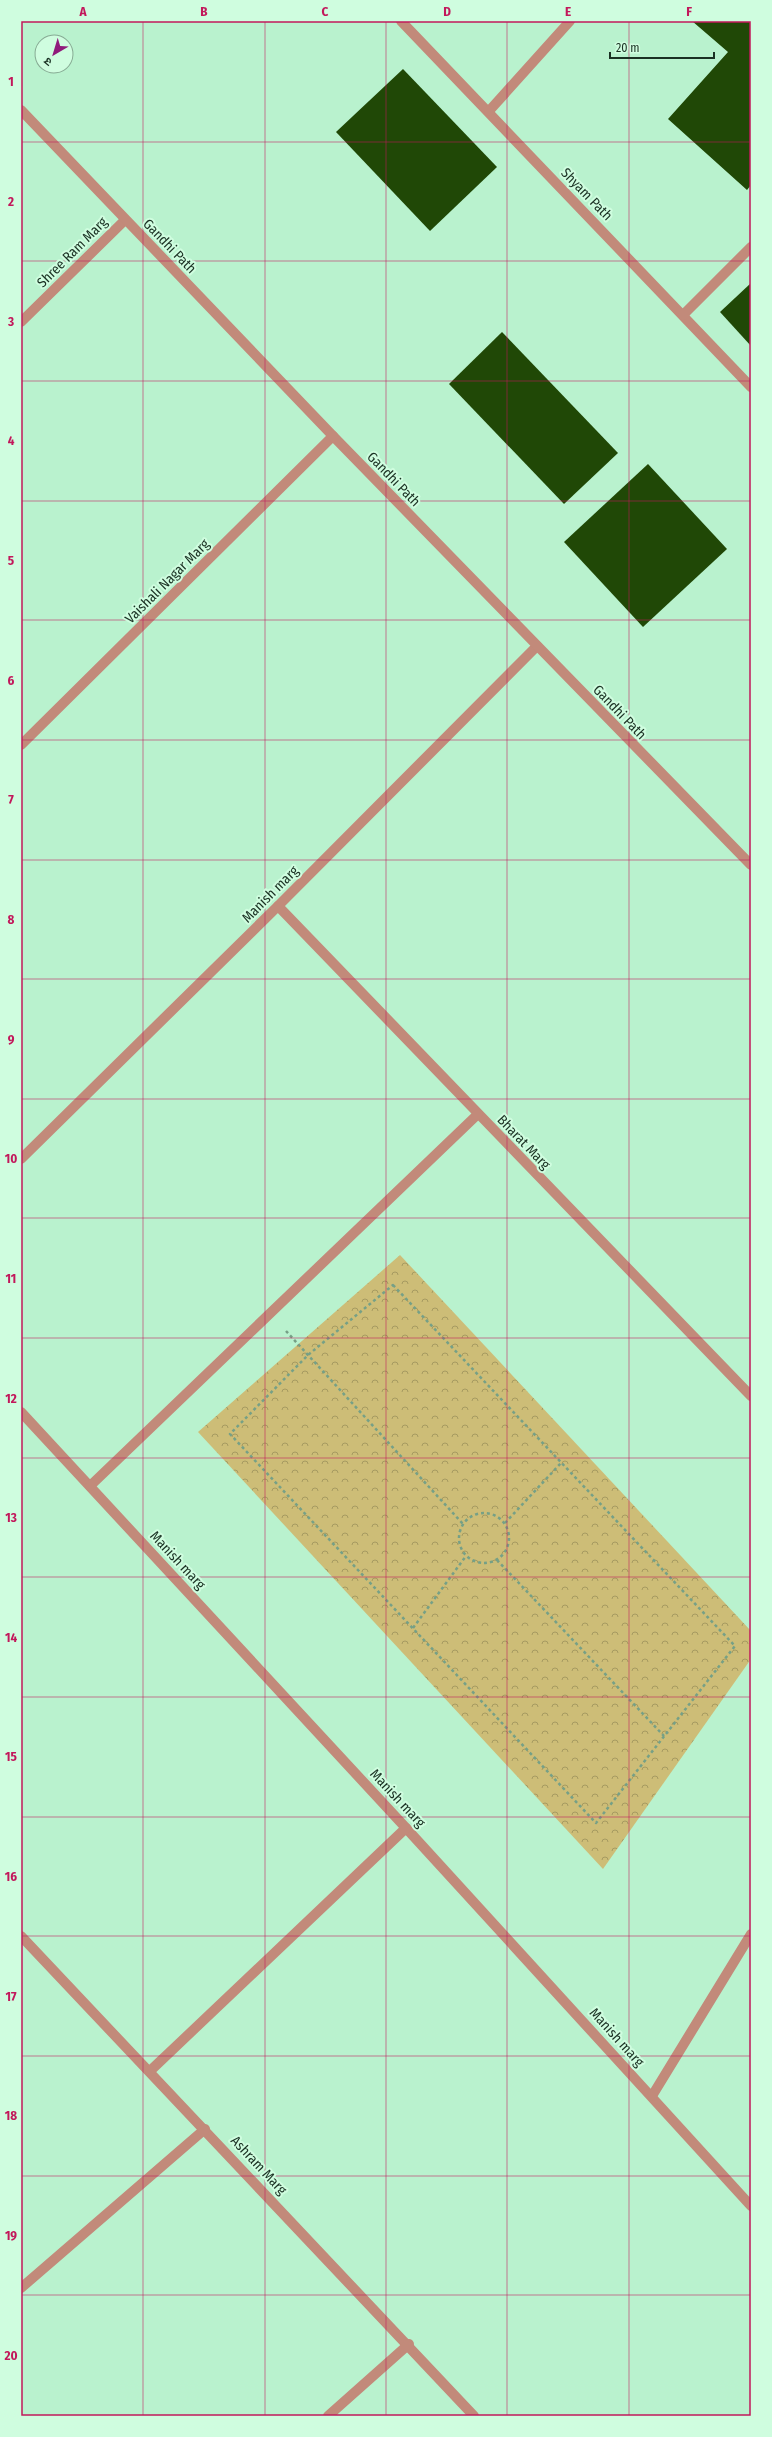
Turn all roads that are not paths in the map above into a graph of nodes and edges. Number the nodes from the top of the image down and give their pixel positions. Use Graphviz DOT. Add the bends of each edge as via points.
graph roads {
  1 [pos="401,21"];
  2 [pos="570,21"];
  3 [pos="21,110"];
  4 [pos="489,111"];
  5 [pos="125,220"];
  6 [pos="751,247"];
  7 [pos="683,315"];
  8 [pos="21,322"];
  9 [pos="751,387"];
  10 [pos="333,436"];
  11 [pos="536,646"];
  12 [pos="21,745"];
  13 [pos="751,865"];
  14 [pos="278,906"];
  15 [pos="478,1114"];
  16 [pos="21,1159"];
  17 [pos="751,1396"];
  18 [pos="21,1412"];
  19 [pos="90,1486"];
  20 [pos="406,1828"];
  21 [pos="751,1934"];
  22 [pos="21,1936"];
  23 [pos="150,2071"];
  24 [pos="652,2096"];
  25 [pos="205,2129"];
  26 [pos="751,2206"];
  27 [pos="21,2288"];
  28 [pos="409,2344"];
  29 [pos="328,2416"];
  30 [pos="474,2416"];
  1 -- 4 [label="street, Shyam Path"];
  2 -- 4 [label="street"];
  3 -- 5 [label="street, Gandhi Path"];
  4 -- 7 [label="street, Shyam Path"];
  5 -- 8 [label="street, Shree Ram Marg"];
  5 -- 10 [label="street, Gandhi Path"];
  6 -- 7 [label="street"];
  7 -- 9 [label="street, Shyam Path"];
  10 -- 11 [label="street, Gandhi Path"];
  10 -- 12 [label="street, Vaishali Nagar Marg"];
  11 -- 13 [label="street, Gandhi Path"];
  11 -- 14 [label="street, Manish marg"];
  14 -- 15 [label="street, Bharat Marg"];
  14 -- 16 [label="street, Manish marg"];
  15 -- 17 [label="street, Bharat Marg"];
  15 -- 19 [label="street"];
  18 -- 19 [label="street, Manish marg"];
  19 -- 20 [label="street, Manish marg"];
  20 -- 23 [label="street"];
  20 -- 24 [label="street, Manish marg"];
  21 -- 24 [label="street"];
  22 -- 23 [label="street, Ashram Marg"];
  23 -- 25 [label="street, Ashram Marg"];
  24 -- 26 [label="street, Manish marg"];
  25 -- 27 [label="street"];
  25 -- 28 [label="street, Ashram Marg"];
  28 -- 29 [label="street"];
  28 -- 30 [label="street, Ashram Marg"];
}
